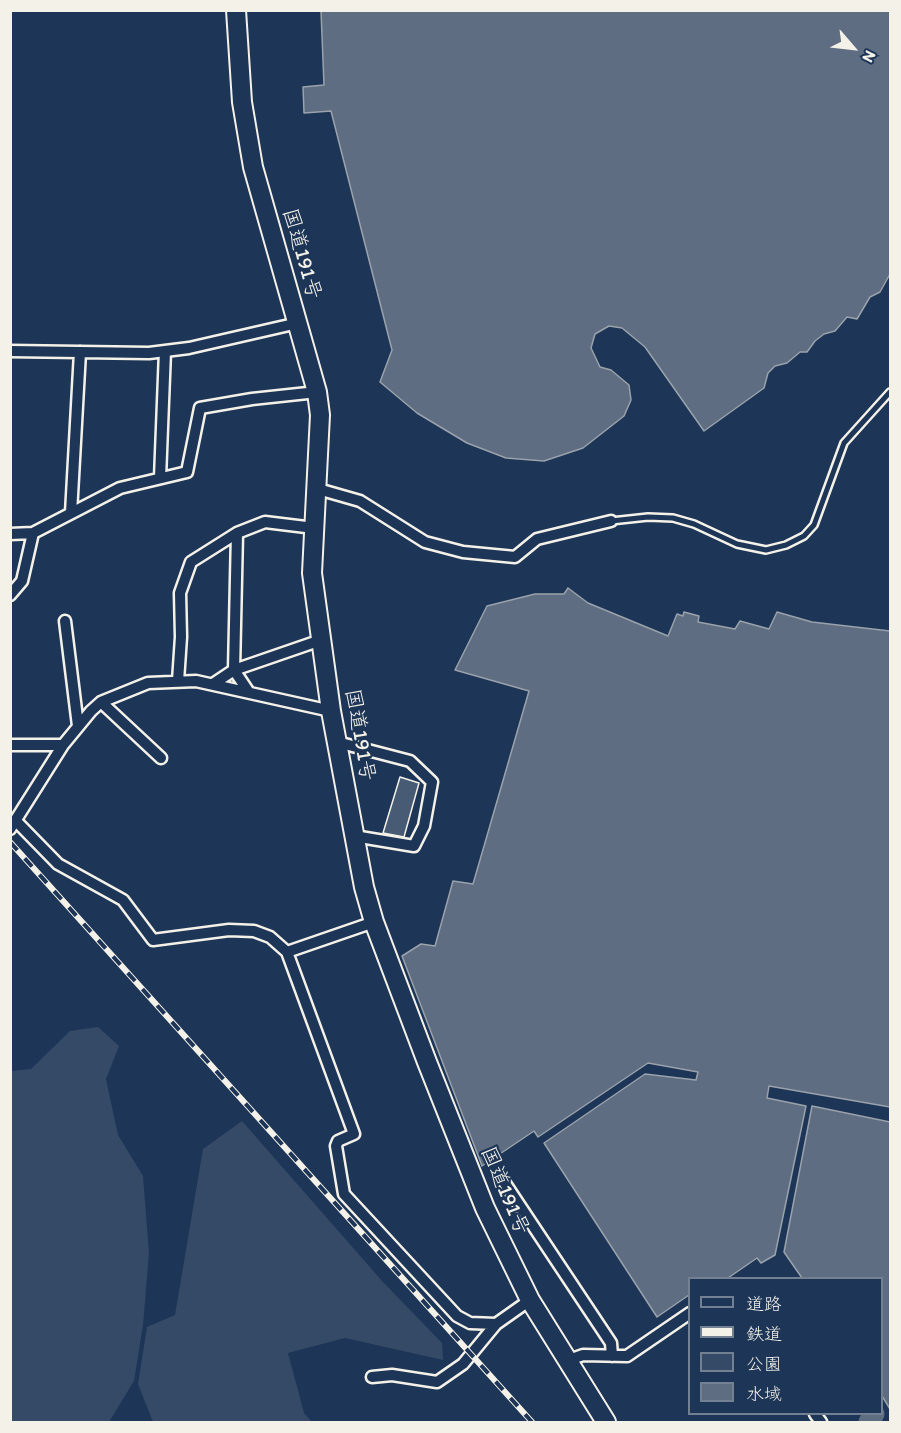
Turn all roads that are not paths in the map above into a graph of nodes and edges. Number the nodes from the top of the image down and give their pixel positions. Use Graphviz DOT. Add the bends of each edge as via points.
graph roads {
  1 [pos="236,10"];
  2 [pos="298,323"];
  3 [pos="10,351"];
  4 [pos="165,351"];
  5 [pos="80,352"];
  6 [pos="317,392"];
  7 [pos="891,392"];
  8 [pos="160,478"];
  9 [pos="318,489"];
  10 [pos="71,513"];
  11 [pos="611,521"];
  12 [pos="314,528"];
  13 [pos="237,532"];
  14 [pos="33,533"];
  15 [pos="10,534"];
  16 [pos="10,595"];
  17 [pos="65,621"];
  18 [pos="321,640"];
  19 [pos="234,670"];
  20 [pos="178,681"];
  21 [pos="213,684"];
  22 [pos="248,691"];
  23 [pos="101,702"];
  24 [pos="331,711"];
  25 [pos="78,726"];
  26 [pos="337,742"];
  27 [pos="63,745"];
  28 [pos="10,746"];
  29 [pos="161,758"];
  30 [pos="13,825"];
  31 [pos="354,836"];
  32 [pos="374,922"];
  33 [pos="287,951"];
  34 [pos="504,1182"];
  35 [pos="530,1300"];
  36 [pos="688,1314"];
  37 [pos="496,1324"];
  38 [pos="612,1356"];
  39 [pos="566,1361"];
  40 [pos="372,1377"];
  41 [pos="606,1422"];
  1 -- 2 [label="highway, 国道191号" via="242,102 253,167"];
  2 -- 4 [label="street"];
  2 -- 6 [label="highway, 国道191号"];
  3 -- 5 [label="street"];
  4 -- 5 [label="street"];
  4 -- 8 [label="street"];
  5 -- 10 [label="street"];
  6 -- 8 [label="street" via="200,408 187,472"];
  6 -- 9 [label="highway, 国道191号" via="321,427"];
  7 -- 11 [label="lane" via="844,443 814,525 804,536 786,545 766,550 737,544 673,518 648,516"];
  8 -- 10 [label="street" via="120,488"];
  9 -- 11 [label="street" via="360,501 425,542 463,552 515,557 537,539"];
  9 -- 12 [label="highway, 国道191号"];
  10 -- 14 [label="street"];
  12 -- 13 [label="street" via="265,522"];
  12 -- 18 [label="highway, 国道191号" via="312,573"];
  13 -- 19 [label="street"];
  13 -- 20 [label="street" via="191,562 180,593"];
  14 -- 15 [label="street"];
  14 -- 16 [label="street" via="22,581"];
  17 -- 25 [label="street"];
  18 -- 19 [label="street"];
  18 -- 24 [label="highway, 国道191号"];
  19 -- 21 [label="street"];
  19 -- 22 [label="street"];
  20 -- 21 [label="street"];
  20 -- 23 [label="street" via="148,683"];
  21 -- 22 [label="street"];
  22 -- 24 [label="street"];
  23 -- 25 [label="street"];
  23 -- 29 [label="street"];
  24 -- 26 [label="highway, 国道191号"];
  25 -- 27 [label="street"];
  26 -- 31 [label="highway, 国道191号"];
  26 -- 31 [label="street" via="410,761 432,782 424,826 414,846"];
  27 -- 28 [label="street"];
  27 -- 30 [label="street"];
  30 -- 33 [label="street" via="58,864 123,900 153,940 229,930 254,931 270,937"];
  31 -- 32 [label="highway, 国道191号"];
  32 -- 33 [label="street"];
  32 -- 35 [label="highway, 国道191号" via="485,1209"];
  33 -- 37 [label="street" via="354,1134 338,1141 336,1146 344,1194 458,1316 470,1323"];
  34 -- 38 [label="street" via="611,1343"];
  35 -- 37 [label="street"];
  35 -- 39 [label="highway, 国道191号"];
  36 -- 38 [label="street" via="627,1356"];
  37 -- 40 [label="street" via="464,1364 437,1382 392,1375"];
  38 -- 39 [label="street" via="583,1355"];
  39 -- 41 [label="highway, 国道191号"];
}
